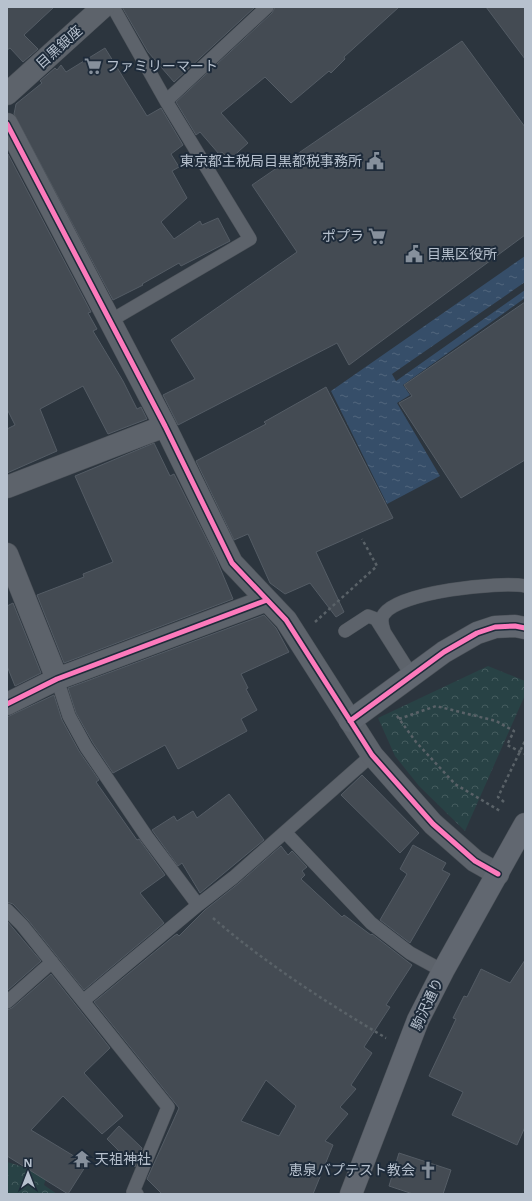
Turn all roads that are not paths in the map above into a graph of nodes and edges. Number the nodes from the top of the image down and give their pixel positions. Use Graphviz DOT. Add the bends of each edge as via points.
graph roads {
  1 [pos="103,7"];
  2 [pos="112,7"];
  3 [pos="267,7"];
  4 [pos="10,86"];
  5 [pos="166,102"];
  6 [pos="7,124"];
  7 [pos="110,321"];
  8 [pos="165,426"];
  9 [pos="7,486"];
  10 [pos="7,554"];
  11 [pos="525,586"];
  12 [pos="267,600"];
  13 [pos="525,628"];
  14 [pos="345,631"];
  15 [pos="384,631"];
  16 [pos="412,676"];
  17 [pos="57,679"];
  18 [pos="7,704"];
  19 [pos="350,721"];
  20 [pos="372,755"];
  21 [pos="525,824"];
  22 [pos="285,832"];
  23 [pos="498,874"];
  24 [pos="198,905"];
  25 [pos="7,910"];
  26 [pos="52,962"];
  27 [pos="443,971"];
  28 [pos="82,1001"];
  29 [pos="7,1002"];
  30 [pos="137,1194"];
  31 [pos="351,1194"];
  1 -- 4 [label="street, 目黒銀座"];
  2 -- 5 [label="lane"];
  3 -- 5 [label="lane"];
  5 -- 7 [label="lane" via="250,239"];
  6 -- 7 [label="street"];
  7 -- 8 [label="street"];
  8 -- 9 [label="street"];
  8 -- 12 [label="street" via="232,563"];
  10 -- 17 [label="street"];
  11 -- 15 [label="lane" via="477,586 410,600 395,605 384,613 381,624"];
  12 -- 17 [label="street"];
  12 -- 19 [label="street" via="286,620"];
  13 -- 16 [label="main road" via="495,627 477,633 444,652"];
  14 -- 15 [label="lane" via="368,616 376,619"];
  15 -- 16 [label="lane"];
  16 -- 19 [label="main road"];
  17 -- 18 [label="street"];
  17 -- 24 [label="lane" via="70,716 86,747 147,837"];
  19 -- 20 [label="street"];
  20 -- 22 [label="lane"];
  20 -- 23 [label="street" via="433,824 475,861"];
  21 -- 23 [label="main road, 駒沢通り"];
  22 -- 24 [label="lane"];
  22 -- 27 [label="lane" via="371,923 410,953"];
  23 -- 27 [label="main road, 駒沢通り"];
  24 -- 28 [label="lane"];
  25 -- 26 [label="lane"];
  26 -- 28 [label="lane"];
  26 -- 29 [label="lane"];
  27 -- 31 [label="main road, 駒沢通り" via="418,1020"];
  28 -- 30 [label="lane" via="168,1107 133,1192"];
}
